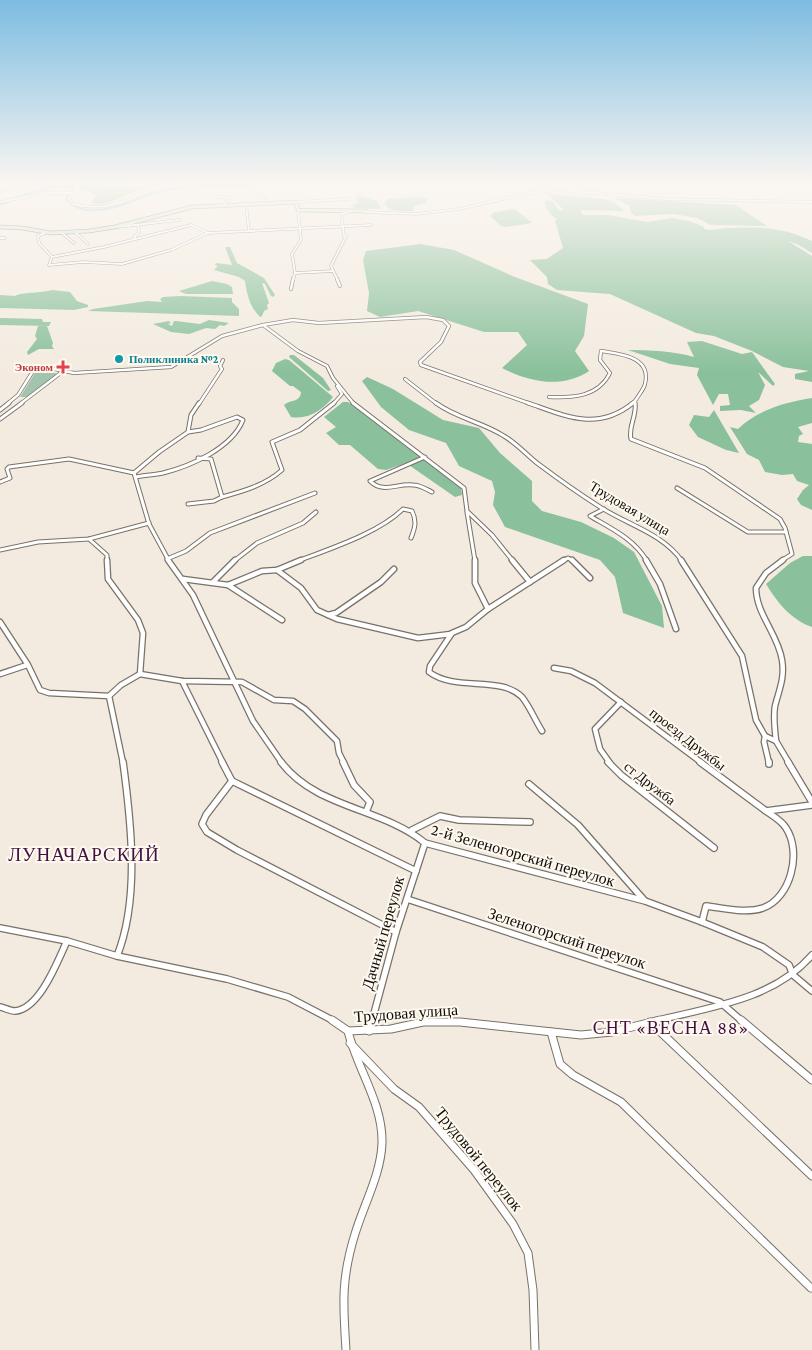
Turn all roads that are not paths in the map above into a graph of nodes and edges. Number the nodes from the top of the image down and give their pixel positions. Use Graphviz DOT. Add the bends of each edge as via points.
graph roads {
  1 [pos="43,247"];
  2 [pos="108,247"];
  3 [pos="178,247"];
  4 [pos="298,247"];
  5 [pos="342,247"];
  6 [pos="52,257"];
  7 [pos="333,270"];
  8 [pos="295,273"];
  9 [pos="340,286"];
  10 [pos="291,289"];
  11 [pos="263,325"];
  12 [pos="224,360"];
  13 [pos="62,372"];
  14 [pos="333,378"];
  15 [pos="404,380"];
  16 [pos="549,397"];
  17 [pos="13,400"];
  18 [pos="635,401"];
  19 [pos="22,402"];
  20 [pos="0,410"];
  21 [pos="0,418"];
  22 [pos="188,432"];
  23 [pos="425,457"];
  24 [pos="198,458"];
  25 [pos="135,475"];
  26 [pos="0,482"];
  27 [pos="678,488"];
  28 [pos="432,492"];
  29 [pos="315,493"];
  30 [pos="222,497"];
  31 [pos="188,504"];
  32 [pos="604,510"];
  33 [pos="467,511"];
  34 [pos="316,512"];
  35 [pos="149,523"];
  36 [pos="786,532"];
  37 [pos="411,538"];
  38 [pos="89,539"];
  39 [pos="0,550"];
  40 [pos="167,559"];
  41 [pos="394,569"];
  42 [pos="277,570"];
  43 [pos="590,578"];
  44 [pos="183,579"];
  45 [pos="213,582"];
  46 [pos="530,582"];
  47 [pos="228,585"];
  48 [pos="488,609"];
  49 [pos="328,615"];
  50 [pos="282,620"];
  51 [pos="0,622"];
  52 [pos="676,629"];
  53 [pos="452,633"];
  54 [pos="27,665"];
  55 [pos="554,668"];
  56 [pos="0,674"];
  57 [pos="140,674"];
  58 [pos="182,681"];
  59 [pos="234,682"];
  60 [pos="109,696"];
  61 [pos="621,702"];
  62 [pos="542,731"];
  63 [pos="765,736"];
  64 [pos="776,741"];
  65 [pos="769,764"];
  66 [pos="232,781"];
  67 [pos="529,784"];
  68 [pos="812,802"];
  69 [pos="812,806"];
  70 [pos="766,811"];
  71 [pos="366,812"];
  72 [pos="530,822"];
  73 [pos="412,830"];
  74 [pos="425,843"];
  75 [pos="714,848"];
  76 [pos="416,871"];
  77 [pos="407,899"];
  78 [pos="645,902"];
  79 [pos="702,922"];
  80 [pos="0,928"];
  81 [pos="396,932"];
  82 [pos="67,941"];
  83 [pos="812,955"];
  84 [pos="117,956"];
  85 [pos="793,975"];
  86 [pos="812,991"];
  87 [pos="720,1002"];
  88 [pos="0,1007"];
  89 [pos="650,1022"];
  90 [pos="348,1031"];
  91 [pos="369,1031"];
  92 [pos="551,1032"];
  93 [pos="350,1042"];
  94 [pos="812,1080"];
  95 [pos="812,1176"];
  96 [pos="811,1288"];
  97 [pos="346,1350"];
  98 [pos="536,1350"];
  1 -- 6 [label="street"];
  2 -- 6 [label="street"];
  3 -- 6 [label="street" via="122,264 83,262 51,266"];
  4 -- 8 [label="street" via="292,258"];
  5 -- 7 [label="street" via="332,264"];
  7 -- 8 [label="street"];
  7 -- 9 [label="street"];
  8 -- 10 [label="street"];
  11 -- 13 [label="street" via="216,339 172,367"];
  11 -- 14 [label="street" via="298,351 327,366"];
  11 -- 18 [label="street" via="292,320 435,318 449,326 439,345 420,362 421,365 574,419 598,421"];
  12 -- 22 [label="street" via="220,366 222,369 191,416"];
  13 -- 17 [label="street" via="44,366 35,368"];
  13 -- 19 [label="street"];
  14 -- 23 [label="street" via="355,405"];
  14 -- 30 [label="street" via="342,394 340,398 300,430 272,442 282,470 264,484"];
  15 -- 32 [label="street, Трудовая улица" via="449,413 505,436"];
  16 -- 18 [label="street" via="563,398 602,386 610,373 600,362 602,351 627,354 643,366 645,384"];
  17 -- 19 [label="street"];
  17 -- 20 [label="street"];
  18 -- 36 [label="street" via="636,410 629,431 631,439 705,468 780,519"];
  19 -- 21 [label="street"];
  22 -- 24 [label="street" via="237,417 243,420 234,436"];
  22 -- 25 [label="street" via="159,452"];
  23 -- 28 [label="street" via="370,481 379,490 413,483"];
  23 -- 33 [label="street" via="464,488"];
  24 -- 25 [label="street" via="165,473"];
  24 -- 30 [label="street" via="211,459"];
  25 -- 26 [label="street" via="69,459 10,467 7,469 10,478"];
  25 -- 35 [label="street, 2-й Зеленогорский переулок"];
  27 -- 36 [label="street" via="748,532"];
  29 -- 40 [label="street" via="210,533 186,551"];
  30 -- 31 [label="street"];
  32 -- 52 [label="street" via="590,516 640,549 660,584"];
  32 -- 63 [label="street, Трудовая улица" via="658,538 684,562 742,656 756,720"];
  33 -- 46 [label="street" via="492,535"];
  33 -- 48 [label="street" via="475,560 475,583"];
  34 -- 45 [label="street" via="295,528 257,542"];
  35 -- 38 [label="street"];
  35 -- 40 [label="street, 2-й Зеленогорский переулок"];
  36 -- 64 [label="street" via="792,554 759,581 756,590 782,657 783,680 774,723"];
  37 -- 42 [label="street" via="417,522 412,511 403,509 357,537"];
  38 -- 39 [label="street" via="38,542"];
  38 -- 57 [label="street" via="107,555 108,579 143,632"];
  40 -- 44 [label="street, 2-й Зеленогорский переулок"];
  41 -- 49 [label="street" via="376,586"];
  42 -- 47 [label="street" via="262,571"];
  42 -- 49 [label="street" via="301,588 317,610"];
  43 -- 46 [label="street" via="568,558"];
  44 -- 45 [label="street"];
  44 -- 59 [label="street, 2-й Зеленогорский переулок"];
  45 -- 47 [label="street"];
  46 -- 48 [label="street"];
  47 -- 50 [label="street"];
  48 -- 53 [label="street" via="466,627"];
  49 -- 53 [label="street" via="418,638"];
  51 -- 54 [label="street"];
  53 -- 62 [label="street" via="429,672 450,682 491,686 519,695"];
  54 -- 56 [label="street"];
  54 -- 60 [label="street" via="38,680 40,690"];
  55 -- 61 [label="street, проезд Дружбы" via="584,677"];
  57 -- 58 [label="street"];
  57 -- 60 [label="street"];
  58 -- 59 [label="street"];
  58 -- 66 [label="street"];
  59 -- 71 [label="street, 2-й Зеленогорский переулок" via="266,743 288,771 318,795"];
  59 -- 71 [label="street" via="252,686 274,700 299,704 337,740 354,785 370,802"];
  60 -- 84 [label="street" via="132,818 130,900 123,942"];
  61 -- 70 [label="street, проезд Дружбы"];
  61 -- 75 [label="street, ст Дружба" via="595,729 595,741 603,754 621,775"];
  63 -- 64 [label="street"];
  63 -- 65 [label="street, Трудовая улица"];
  64 -- 68 [label="street"];
  66 -- 76 [label="street"];
  66 -- 81 [label="street" via="206,815 202,824 207,832"];
  67 -- 78 [label="street" via="578,825"];
  69 -- 70 [label="street"];
  70 -- 79 [label="street, проезд Дружбы" via="783,823 791,841 793,858 783,892 771,904 755,910 706,906"];
  71 -- 73 [label="street, 2-й Зеленогорский переулок"];
  72 -- 73 [label="street" via="459,820 440,816"];
  73 -- 74 [label="street, 2-й Зеленогорский переулок"];
  74 -- 76 [label="street, Дачный переулок"];
  74 -- 78 [label="street, 2-й Зеленогорский переулок"];
  76 -- 77 [label="street, Дачный переулок"];
  77 -- 81 [label="street, Дачный переулок"];
  77 -- 87 [label="street, Зеленогорский переулок"];
  78 -- 79 [label="street, 2-й Зеленогорский переулок"];
  79 -- 85 [label="street, 2-й Зеленогорский переулок" via="763,947 788,965"];
  80 -- 82 [label="street, Трудовая улица"];
  81 -- 91 [label="street, Дачный переулок"];
  82 -- 84 [label="street, Трудовая улица"];
  82 -- 88 [label="street" via="39,995 31,1003 14,1011"];
  83 -- 85 [label="street, Трудовая улица"];
  84 -- 90 [label="street, Трудовая улица" via="228,978 288,997"];
  85 -- 86 [label="street, 2-й Зеленогорский переулок"];
  85 -- 87 [label="street, Трудовая улица" via="755,995"];
  87 -- 89 [label="street, Трудовая улица"];
  87 -- 94 [label="street"];
  89 -- 92 [label="street, Трудовая улица" via="612,1032 581,1035"];
  89 -- 95 [label="street"];
  90 -- 91 [label="street, Трудовая улица"];
  90 -- 93 [label="street"];
  91 -- 92 [label="street, Трудовая улица" via="423,1022 460,1022"];
  92 -- 96 [label="street" via="560,1064 620,1102"];
  93 -- 97 [label="street" via="374,1099 382,1142 379,1165 352,1245 343,1290"];
  93 -- 98 [label="street, Трудовой переулок" via="394,1089 419,1107 474,1170 513,1224 528,1253"];
}
